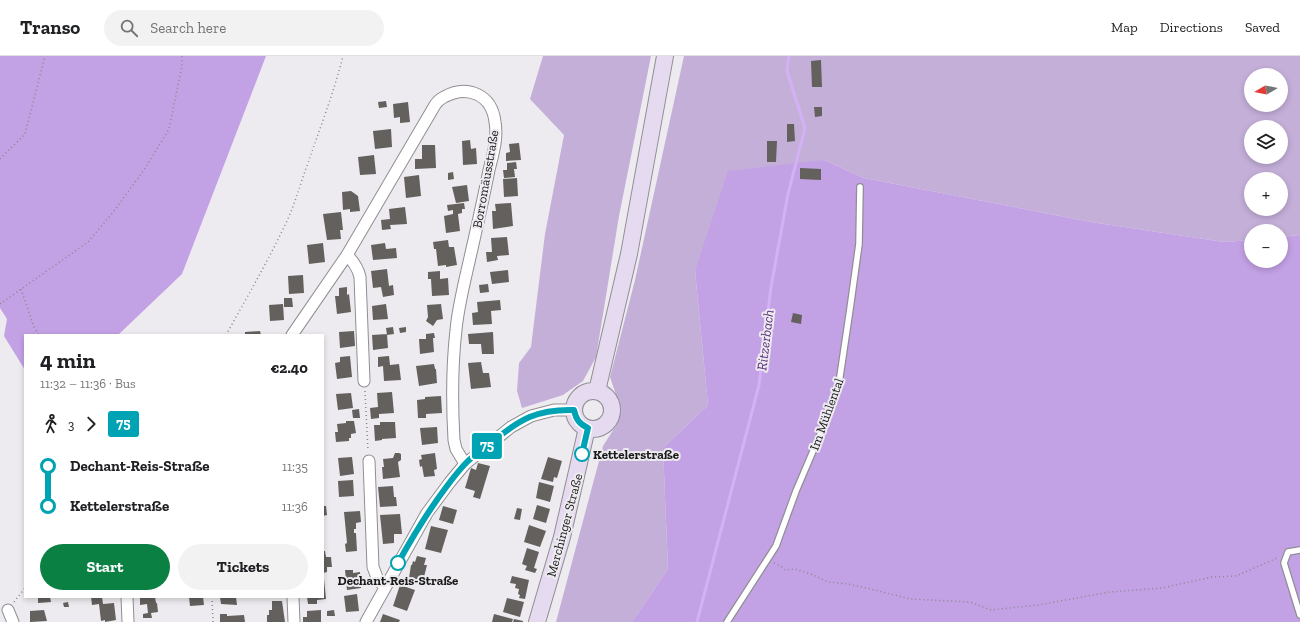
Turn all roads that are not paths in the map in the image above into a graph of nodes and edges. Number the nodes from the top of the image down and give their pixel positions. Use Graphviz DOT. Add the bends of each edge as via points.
graph roads {
  1 [pos="665,56"];
  2 [pos="860,187"];
  3 [pos="347,255"];
  4 [pos="293,334"];
  5 [pos="364,381"];
  6 [pos="597,391"];
  7 [pos="574,410"];
  8 [pos="588,428"];
  9 [pos="369,461"];
  10 [pos="465,464"];
  11 [pos="1300,550"];
  12 [pos="384,587"];
  13 [pos="127,598"];
  14 [pos="294,598"];
  15 [pos="8,610"];
  16 [pos="1300,615"];
  17 [pos="13,622"];
  18 [pos="128,622"];
  19 [pos="294,622"];
  20 [pos="366,622"];
  21 [pos="537,622"];
  22 [pos="727,622"];
  1 -- 6 [label="street" via="630,248"];
  2 -- 22 [label="lane, Im Mühlental" via="859,244 839,383 776,546"];
  3 -- 4 [label="street, Borromäusstraße"];
  3 -- 5 [label="street" via="358,269 360,278"];
  3 -- 10 [label="street, Borromäusstraße" via="435,105 443,97 466,91 475,92 484,99 492,108 496,133 458,314 453,360 454,440"];
  6 -- 7 [label="street" via="582,395"];
  6 -- 8 [label="street" via="608,397 612,415 600,428"];
  7 -- 8 [label="street" via="578,421"];
  7 -- 10 [label="street" via="554,410 531,416 511,427"];
  8 -- 21 [label="street, Merchinger Straße" via="562,537"];
  9 -- 12 [label="street" via="374,567 378,580"];
  10 -- 12 [label="street" via="427,513"];
  11 -- 16 [label="lane" via="1288,552 1284,563"];
  12 -- 20 [label="street"];
  13 -- 18 [label="street"];
  14 -- 19 [label="street"];
  15 -- 17 [label="street"];
}
